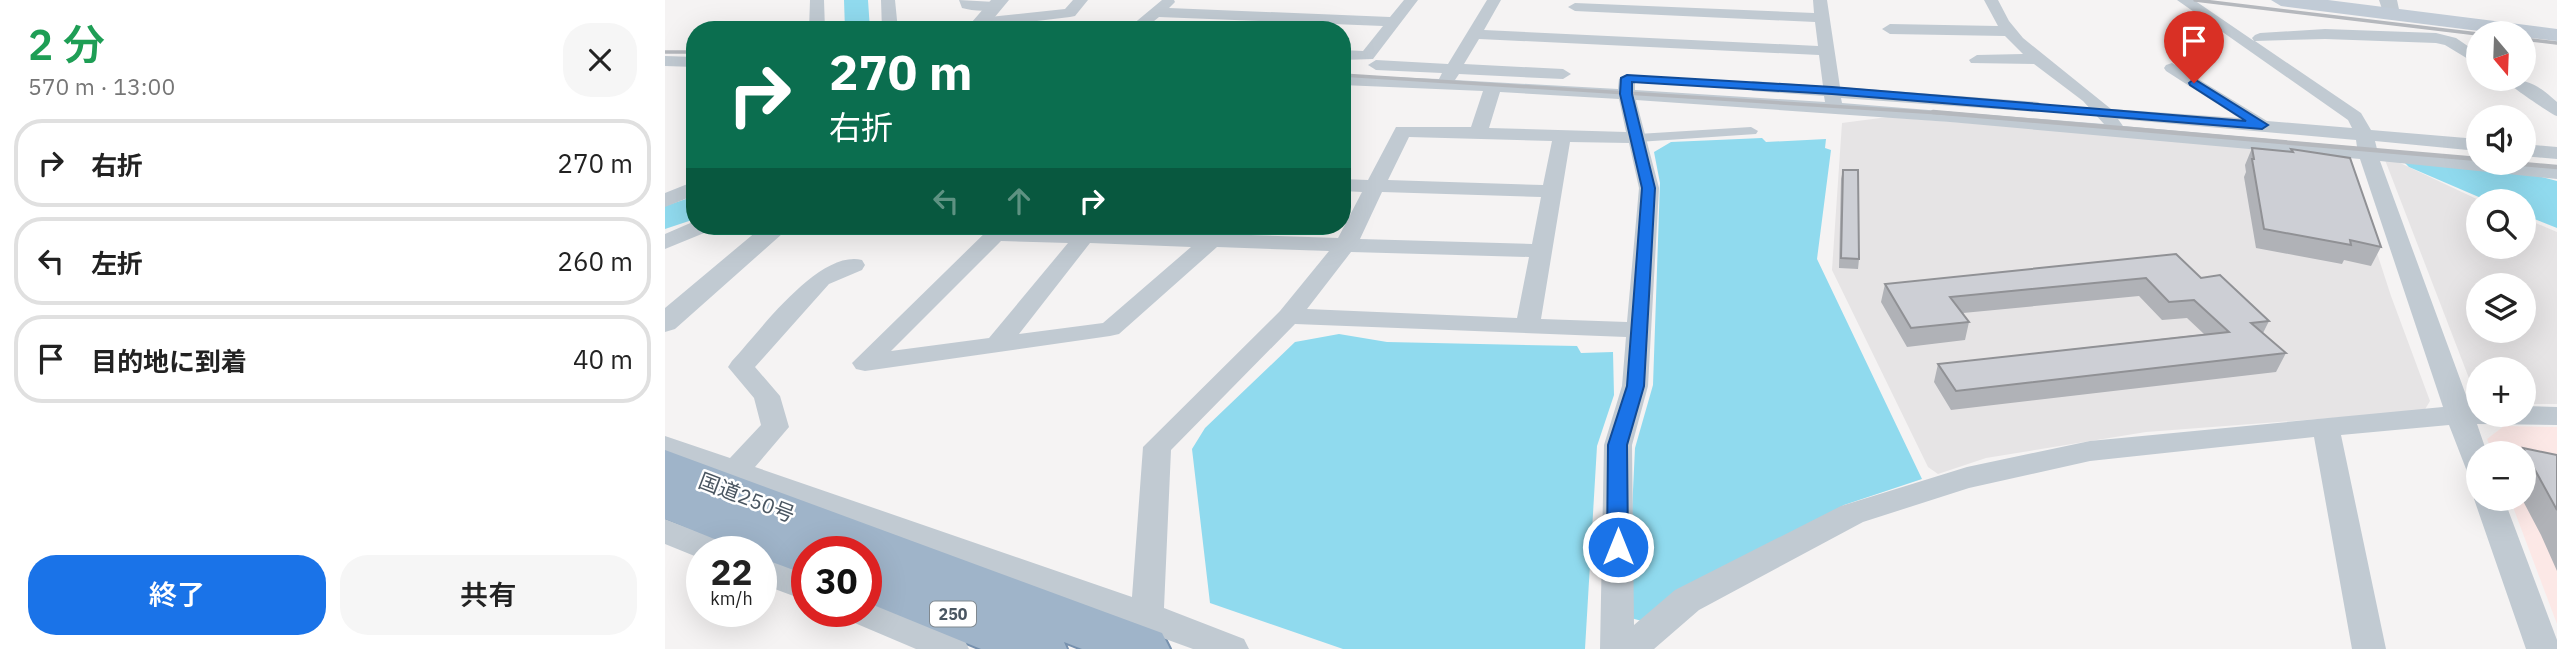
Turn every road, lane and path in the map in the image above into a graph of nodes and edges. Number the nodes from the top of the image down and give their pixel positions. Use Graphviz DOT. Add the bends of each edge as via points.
graph roads {
  1 [pos="817,0"];
  2 [pos="888,0"];
  3 [pos="966,0"];
  4 [pos="1081,0"];
  5 [pos="1171,0"];
  6 [pos="1411,0"];
  7 [pos="1494,0"];
  8 [pos="1820,0"];
  9 [pos="1991,0"];
  10 [pos="2184,0"];
  11 [pos="2281,0"];
  12 [pos="997,3"];
  13 [pos="1576,4"];
  14 [pos="2390,7"];
  15 [pos="1156,12"];
  16 [pos="1046,15"];
  17 [pos="1822,18"];
  18 [pos="817,21"];
  19 [pos="889,21"];
  20 [pos="981,21"];
  21 [pos="1008,21"];
  22 [pos="1041,21"];
  23 [pos="1144,21"];
  24 [pos="1394,22"];
  25 [pos="1890,29"];
  26 [pos="2009,31"];
  27 [pos="1473,34"];
  28 [pos="2557,35"];
  29 [pos="1563,38"];
  30 [pos="2260,38"];
  31 [pos="1827,51"];
  32 [pos="2466,52"];
  33 [pos="1351,55"];
  34 [pos="2035,59"];
  35 [pos="1977,60"];
  36 [pos="665,61"];
  37 [pos="686,61"];
  38 [pos="1351,64"];
  39 [pos="1363,65"];
  40 [pos="1453,68"];
  41 [pos="2172,68"];
  42 [pos="1351,76"];
  43 [pos="1351,82"];
  44 [pos="1443,85"];
  45 [pos="1626,86"];
  46 [pos="1493,88"];
  47 [pos="2535,92"];
  48 [pos="2557,92"];
  49 [pos="1833,99"];
  50 [pos="2557,111"];
  51 [pos="2108,112"];
  52 [pos="2262,125"];
  53 [pos="2117,130"];
  54 [pos="1751,131"];
  55 [pos="1478,133"];
  56 [pos="1562,136"];
  57 [pos="1638,138"];
  58 [pos="2366,144"];
  59 [pos="2466,145"];
  60 [pos="2536,151"];
  61 [pos="2557,153"];
  62 [pos="2557,173"];
  63 [pos="1351,185"];
  64 [pos="1375,186"];
  65 [pos="686,191"];
  66 [pos="1552,191"];
  67 [pos="665,201"];
  68 [pos="686,233"];
  69 [pos="1351,234"];
  70 [pos="768,235"];
  71 [pos="995,235"];
  72 [pos="1060,235"];
  73 [pos="1350,235"];
  74 [pos="1084,237"];
  75 [pos="1212,240"];
  76 [pos="665,242"];
  77 [pos="1346,244"];
  78 [pos="1539,251"];
  79 [pos="855,265"];
  80 [pos="1289,316"];
  81 [pos="665,323"];
  82 [pos="1528,325"];
  83 [pos="1639,330"];
  84 [pos="997,345"];
  85 [pos="2459,415"];
  86 [pos="2557,416"];
  87 [pos="2326,427"];
  88 [pos="2468,441"];
  89 [pos="665,446"];
  90 [pos="665,466"];
  91 [pos="735,471"];
  92 [pos="665,500"];
  93 [pos="2493,511"];
  94 [pos="665,531"];
  95 [pos="686,539"];
  96 [pos="791,550"];
  97 [pos="882,586"];
  98 [pos="882,619"];
  99 [pos="1145,633"];
  100 [pos="953,649"];
  101 [pos="1040,649"];
  102 [pos="1232,649"];
  103 [pos="1618,649"];
  104 [pos="1630,649"];
  105 [pos="2369,649"];
  106 [pos="2543,649"];
  1 -- 18 [label="street"];
  2 -- 19 [label="street"];
  3 -- 12 [label="street" via="967,5"];
  4 -- 16 [label="street" via="1070,13"];
  5 -- 15 [label="street"];
  6 -- 24 [label="street"];
  7 -- 27 [label="street"];
  8 -- 17 [label="street"];
  9 -- 26 [label="street"];
  10 -- 58 [label="street" via="2355,117"];
  11 -- 14 [label="main road"];
  12 -- 20 [label="street"];
  13 -- 17 [label="street"];
  13 -- 29 [label="street"];
  14 -- 28 [label="main road"];
  15 -- 23 [label="street"];
  15 -- 24 [label="street"];
  16 -- 21 [label="street"];
  16 -- 22 [label="street"];
  17 -- 31 [label="street"];
  24 -- 33 [label="street" via="1367,56"];
  25 -- 26 [label="street"];
  26 -- 34 [label="street"];
  27 -- 29 [label="street"];
  27 -- 40 [label="street"];
  29 -- 31 [label="street"];
  30 -- 32 [label="street" via="2325,34 2437,38"];
  31 -- 49 [label="street"];
  34 -- 35 [label="street"];
  34 -- 51 [label="street"];
  36 -- 37 [label="street"];
  38 -- 39 [label="street"];
  39 -- 40 [label="street"];
  39 -- 42 [label="street"];
  40 -- 44 [label="street"];
  40 -- 45 [label="street"];
  41 -- 52 [label="street"];
  43 -- 44 [label="street"];
  44 -- 46 [label="street"];
  45 -- 46 [label="street"];
  45 -- 49 [label="street"];
  45 -- 57 [label="street"];
  46 -- 55 [label="street"];
  47 -- 48 [label="street"];
  47 -- 50 [label="street"];
  49 -- 51 [label="street"];
  49 -- 53 [label="street"];
  51 -- 52 [label="street"];
  51 -- 53 [label="street"];
  52 -- 58 [label="street"];
  53 -- 58 [label="street"];
  54 -- 57 [label="street"];
  55 -- 56 [label="street"];
  55 -- 64 [label="street" via="1403,131"];
  56 -- 57 [label="street"];
  56 -- 66 [label="street"];
  57 -- 83 [label="street" via="1649,188"];
  58 -- 59 [label="street"];
  58 -- 62 [label="street"];
  58 -- 85 [label="street"];
  60 -- 61 [label="street"];
  63 -- 64 [label="street"];
  64 -- 66 [label="street"];
  64 -- 69 [label="street"];
  65 -- 67 [label="street"];
  66 -- 78 [label="street"];
  68 -- 76 [label="street"];
  70 -- 81 [label="street"];
  71 -- 84 [label="street" via="865,363"];
  72 -- 74 [label="street"];
  73 -- 77 [label="street"];
  74 -- 75 [label="street"];
  74 -- 84 [label="street"];
  75 -- 77 [label="street"];
  75 -- 84 [label="street" via="1110,329"];
  77 -- 78 [label="street"];
  77 -- 80 [label="street"];
  78 -- 82 [label="street"];
  79 -- 91 [label="street" via="821,279 741,367 767,396 775,426"];
  80 -- 82 [label="street"];
  80 -- 99 [label="street" via="1157,447"];
  82 -- 83 [label="street"];
  83 -- 103 [label="street" via="1635,386 1618,445"];
  85 -- 86 [label="street"];
  85 -- 87 [label="street"];
  85 -- 88 [label="street"];
  87 -- 104 [label="street" via="2090,451 1967,478 1852,514 1687,600"];
  87 -- 105 [label="street"];
  89 -- 91 [label="street"];
  90 -- 99 [label="highway, 国道250号 / 250"];
  91 -- 99 [label="street"];
  92 -- 96 [label="highway, 国道250号"];
  93 -- 106 [label="street"];
  94 -- 95 [label="street"];
  97 -- 101 [label="highway, 250"];
  98 -- 100 [label="street"];
  99 -- 102 [label="street"];
}
